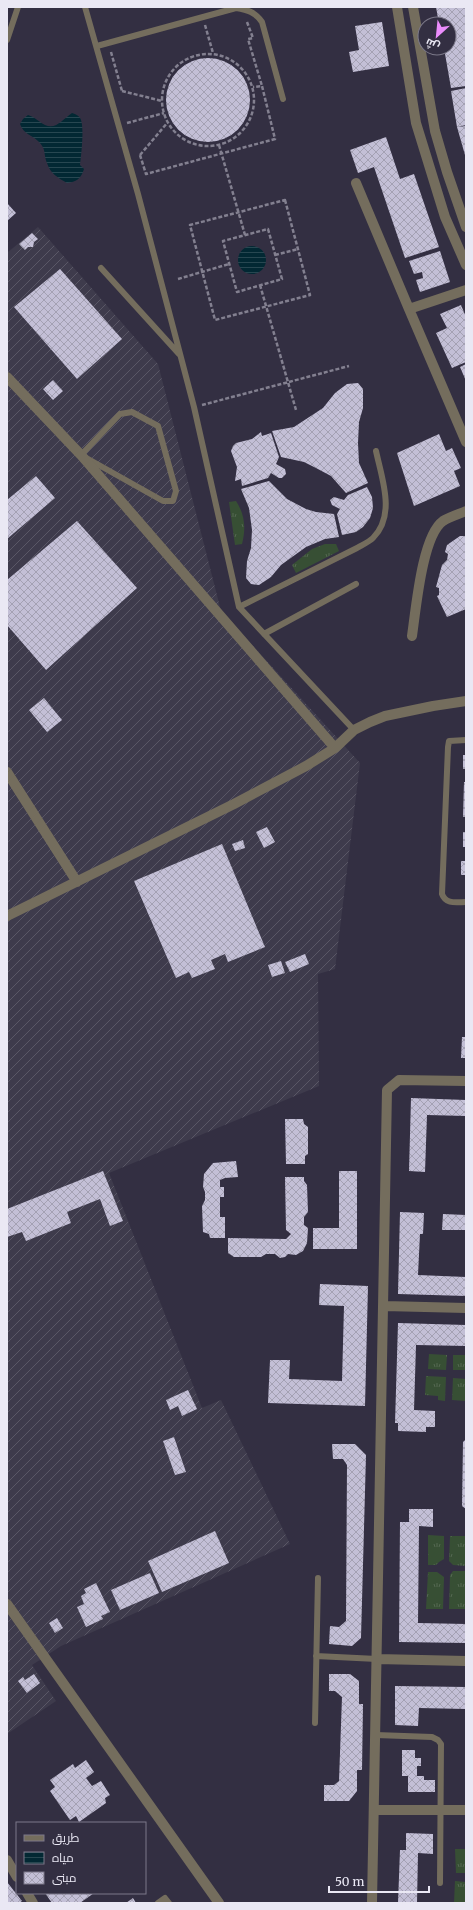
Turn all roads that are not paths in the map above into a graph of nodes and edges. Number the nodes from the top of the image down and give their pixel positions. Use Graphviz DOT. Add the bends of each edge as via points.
graph roads {
  1 [pos="18,7"];
  2 [pos="85,7"];
  3 [pos="397,7"];
  4 [pos="413,7"];
  5 [pos="245,8"];
  6 [pos="7,40"];
  7 [pos="97,46"];
  8 [pos="283,99"];
  9 [pos="356,183"];
  10 [pos="466,227"];
  11 [pos="466,265"];
  12 [pos="100,268"];
  13 [pos="466,290"];
  14 [pos="409,309"];
  15 [pos="180,355"];
  16 [pos="7,378"];
  17 [pos="466,442"];
  18 [pos="376,452"];
  19 [pos="80,455"];
  20 [pos="466,511"];
  21 [pos="356,584"];
  22 [pos="239,607"];
  23 [pos="264,634"];
  24 [pos="412,636"];
  25 [pos="466,701"];
  26 [pos="354,730"];
  27 [pos="466,740"];
  28 [pos="335,748"];
  29 [pos="7,772"];
  30 [pos="77,882"];
  31 [pos="466,902"];
  32 [pos="7,916"];
  33 [pos="466,1081"];
  34 [pos="384,1306"];
  35 [pos="466,1308"];
  36 [pos="318,1578"];
  37 [pos="7,1604"];
  38 [pos="316,1656"];
  39 [pos="377,1659"];
  40 [pos="466,1661"];
  41 [pos="315,1723"];
  42 [pos="376,1735"];
  43 [pos="374,1810"];
  44 [pos="440,1810"];
  45 [pos="466,1810"];
  46 [pos="7,1860"];
  47 [pos="16,1875"];
  48 [pos="440,1883"];
  49 [pos="28,1894"];
  50 [pos="33,1903"];
  51 [pos="158,1903"];
  52 [pos="169,1903"];
  53 [pos="219,1903"];
  54 [pos="372,1903"];
  1 -- 6 [label="lane"];
  2 -- 7 [label="lane"];
  3 -- 11 [label="street" via="416,123 445,217"];
  4 -- 10 [label="street" via="435,131"];
  5 -- 7 [label="lane" via="236,8"];
  5 -- 8 [label="lane" via="256,14 262,22"];
  7 -- 15 [label="lane"];
  9 -- 14 [label="street"];
  12 -- 15 [label="lane"];
  13 -- 14 [label="street"];
  14 -- 17 [label="street"];
  15 -- 22 [label="lane"];
  16 -- 19 [label="street"];
  18 -- 22 [label="lane" via="385,494 386,518 373,538"];
  19 -- 19 [label="lane" via="120,414 132,412 158,426 176,491 173,501 163,501"];
  19 -- 28 [label="street"];
  20 -- 24 [label="street" via="443,521 434,532 425,560"];
  21 -- 23 [label="lane"];
  22 -- 23 [label="lane"];
  23 -- 26 [label="lane"];
  25 -- 26 [label="street" via="385,716"];
  26 -- 28 [label="street"];
  27 -- 31 [label="lane" via="449,741 448,747 442,894 448,902"];
  28 -- 30 [label="street" via="234,804"];
  29 -- 30 [label="street"];
  30 -- 32 [label="street"];
  33 -- 34 [label="street" via="399,1080 387,1090"];
  34 -- 35 [label="street"];
  34 -- 39 [label="street"];
  36 -- 38 [label="lane"];
  37 -- 53 [label="street"];
  38 -- 39 [label="lane"];
  38 -- 41 [label="lane"];
  39 -- 40 [label="street"];
  39 -- 42 [label="street"];
  42 -- 43 [label="street"];
  42 -- 44 [label="lane" via="432,1737 438,1740 441,1744"];
  43 -- 44 [label="street"];
  43 -- 54 [label="street"];
  44 -- 45 [label="street"];
  44 -- 48 [label="lane"];
  46 -- 47 [label="street"];
  49 -- 50 [label="street"];
  51 -- 52 [label="lane" via="165,1898"];
}
